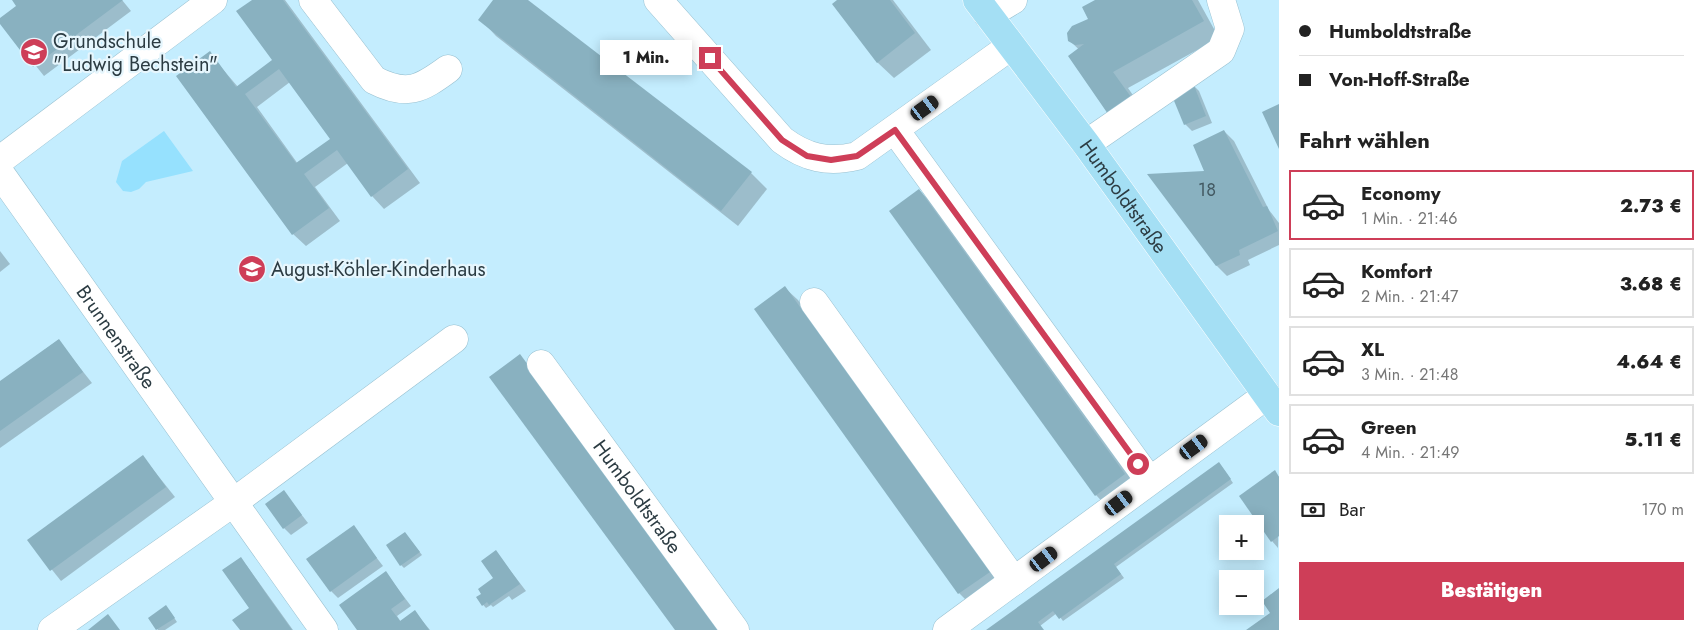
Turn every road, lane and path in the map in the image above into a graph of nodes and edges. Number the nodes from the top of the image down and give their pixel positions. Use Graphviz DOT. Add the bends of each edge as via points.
graph roads {
  1 [pos="213,0"];
  2 [pos="314,0"];
  3 [pos="658,0"];
  4 [pos="1014,0"];
  5 [pos="1221,0"];
  6 [pos="982,7"];
  7 [pos="1012,46"];
  8 [pos="448,69"];
  9 [pos="895,130"];
  10 [pos="1086,144"];
  11 [pos="0,160"];
  12 [pos="0,173"];
  13 [pos="814,302"];
  14 [pos="454,339"];
  15 [pos="541,364"];
  16 [pos="1273,403"];
  17 [pos="1149,480"];
  18 [pos="234,502"];
  19 [pos="1014,581"];
  20 [pos="52,630"];
  21 [pos="324,630"];
  22 [pos="734,630"];
  23 [pos="947,630"];
  1 -- 11 [label="street"];
  2 -- 8 [label="street" via="374,80 406,90 426,86"];
  3 -- 9 [label="street" via="782,140 795,150 819,159 843,159 857,156"];
  4 -- 6 [label="street"];
  5 -- 10 [label="street" via="1230,29 1221,51"];
  6 -- 7 [label="main road, Humboldtstraße"];
  7 -- 9 [label="street"];
  7 -- 10 [label="main road, Humboldtstraße"];
  9 -- 17 [label="street"];
  10 -- 16 [label="main road, Humboldtstraße"];
  12 -- 18 [label="street, Brunnenstraße"];
  13 -- 19 [label="street"];
  14 -- 18 [label="street"];
  15 -- 22 [label="street, Humboldtstraße"];
  16 -- 17 [label="street, Humboldtstraße"];
  17 -- 19 [label="street, Humboldtstraße"];
  18 -- 20 [label="street"];
  18 -- 21 [label="street, Brunnenstraße"];
  19 -- 23 [label="street, Humboldtstraße"];
}
